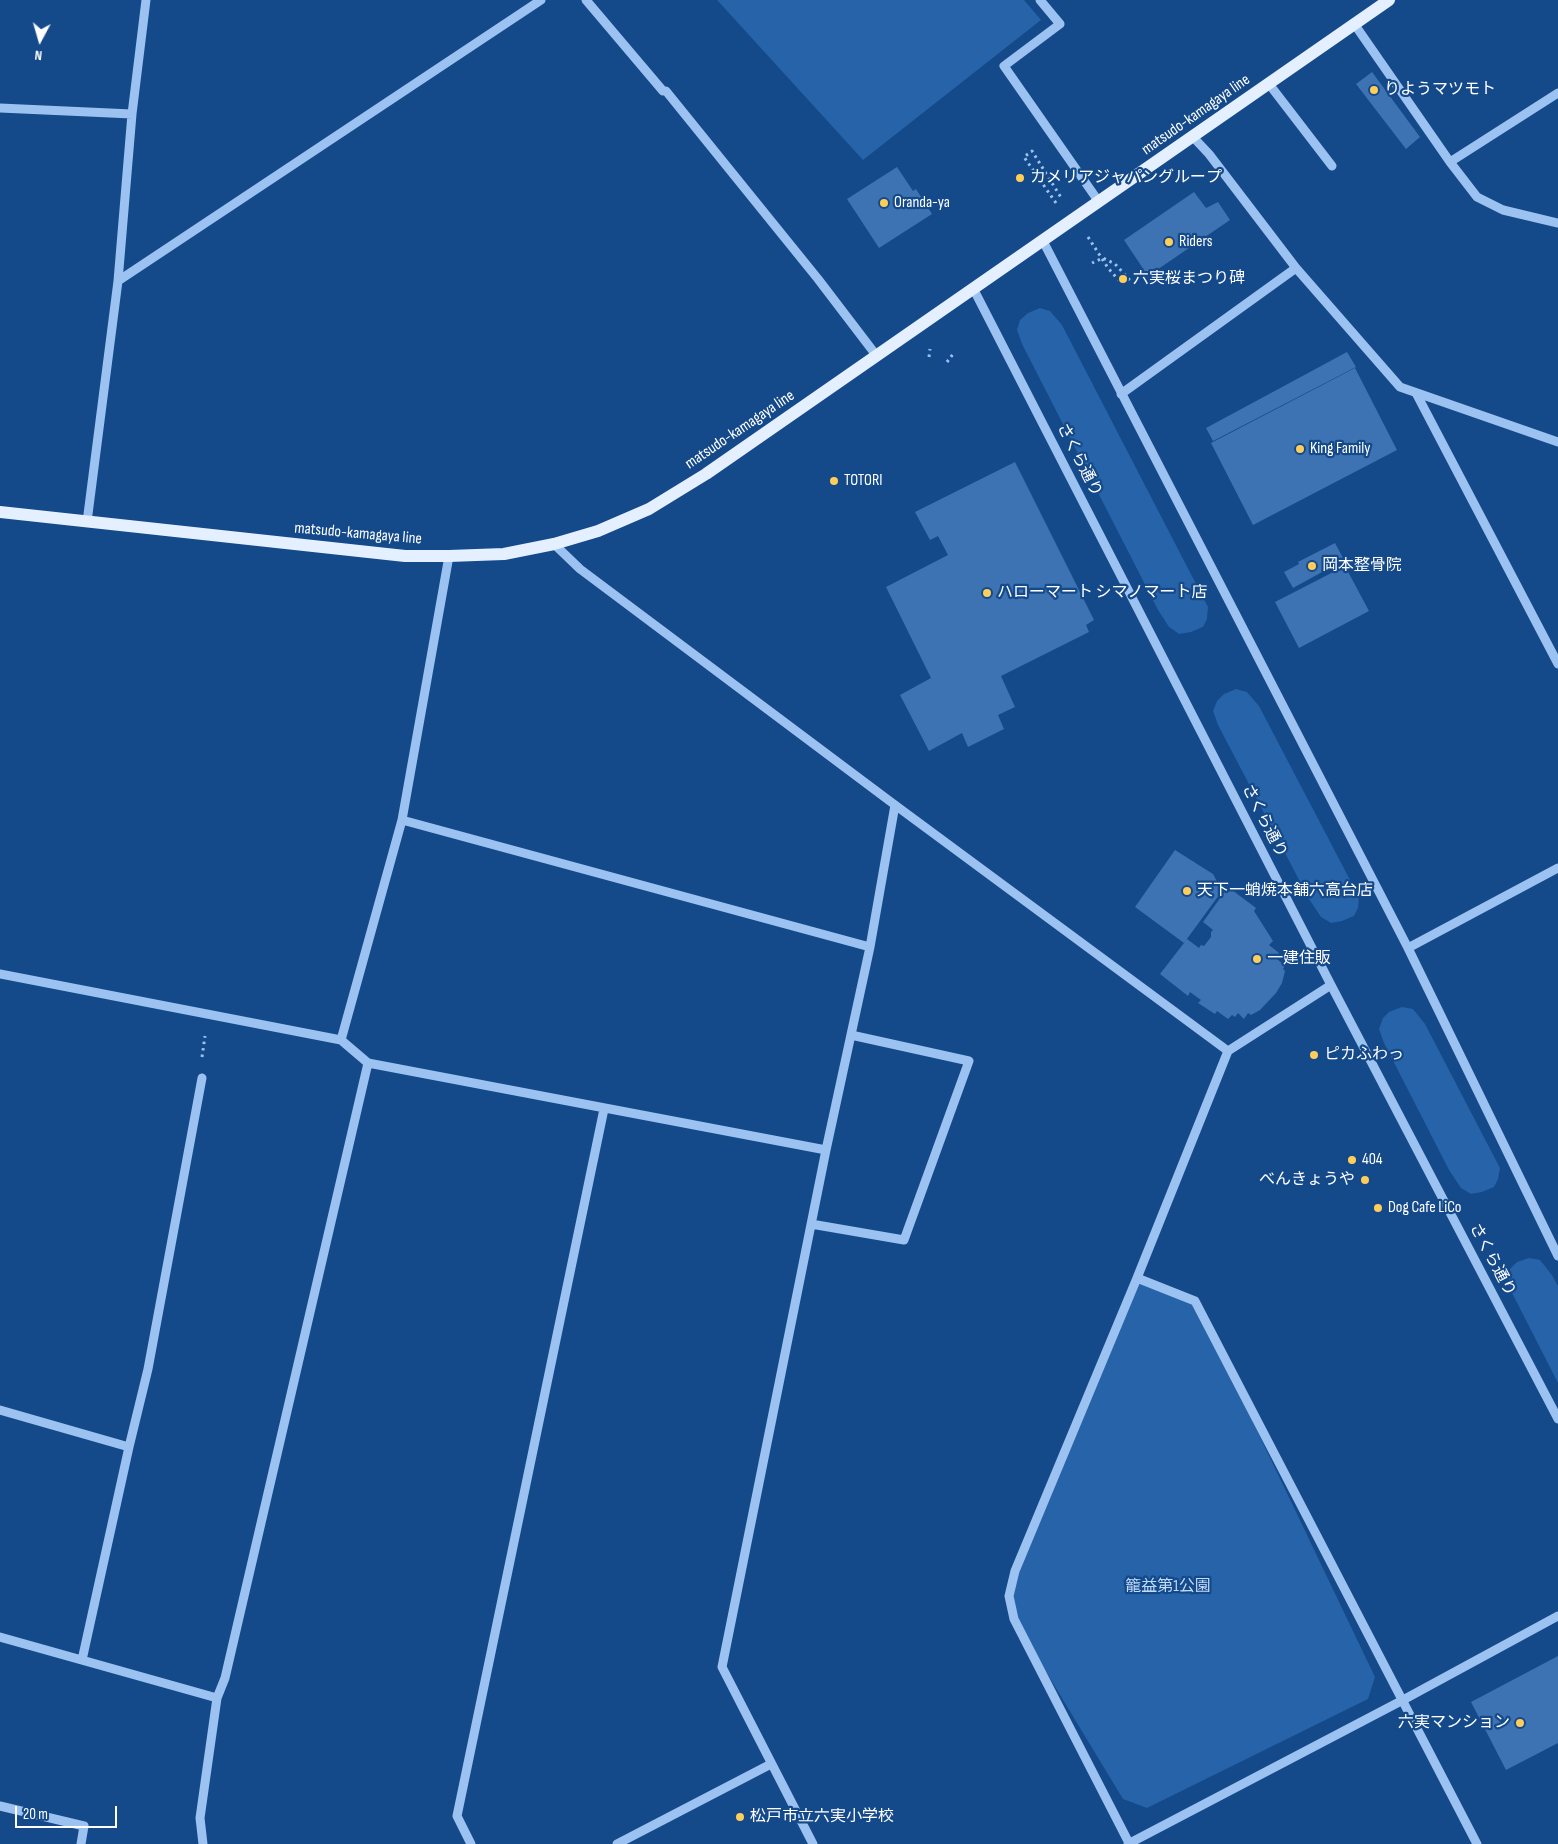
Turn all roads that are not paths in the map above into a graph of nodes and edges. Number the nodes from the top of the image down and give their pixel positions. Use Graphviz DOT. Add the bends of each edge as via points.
graph roads {
  1 [pos="146,0"];
  2 [pos="541,0"];
  3 [pos="586,0"];
  4 [pos="1040,0"];
  5 [pos="1389,0"];
  6 [pos="1354,24"];
  7 [pos="1269,84"];
  8 [pos="1558,94"];
  9 [pos="0,108"];
  10 [pos="132,114"];
  11 [pos="1193,137"];
  12 [pos="1450,162"];
  13 [pos="1332,166"];
  14 [pos="1099,202"];
  15 [pos="1558,223"];
  16 [pos="1043,241"];
  17 [pos="1296,268"];
  18 [pos="118,281"];
  19 [pos="973,288"];
  20 [pos="876,355"];
  21 [pos="1416,393"];
  22 [pos="1122,394"];
  23 [pos="1558,442"];
  24 [pos="0,512"];
  25 [pos="87,522"];
  26 [pos="554,544"];
  27 [pos="449,556"];
  28 [pos="1558,664"];
  29 [pos="895,806"];
  30 [pos="402,820"];
  31 [pos="1558,868"];
  32 [pos="870,947"];
  33 [pos="1408,948"];
  34 [pos="0,974"];
  35 [pos="1331,985"];
  36 [pos="851,1035"];
  37 [pos="341,1040"];
  38 [pos="1228,1051"];
  39 [pos="368,1063"];
  40 [pos="202,1078"];
  41 [pos="604,1109"];
  42 [pos="826,1150"];
  43 [pos="811,1224"];
  44 [pos="1558,1256"];
  45 [pos="1137,1278"];
  46 [pos="0,1410"];
  47 [pos="1558,1419"];
  48 [pos="129,1447"];
  49 [pos="1558,1616"];
  50 [pos="0,1637"];
  51 [pos="82,1660"];
  52 [pos="217,1698"];
  53 [pos="1404,1700"];
  54 [pos="771,1764"];
  55 [pos="0,1806"];
  56 [pos="81,1844"];
  57 [pos="203,1844"];
  58 [pos="470,1844"];
  59 [pos="617,1844"];
  60 [pos="812,1844"];
  61 [pos="1129,1844"];
  62 [pos="1477,1844"];
  1 -- 10 [label="street"];
  2 -- 18 [label="street"];
  3 -- 20 [label="street" via="666,91"];
  4 -- 14 [label="street" via="1060,24 1004,66"];
  5 -- 6 [label="main road, matsudo-kamagaya line"];
  6 -- 7 [label="main road, matsudo-kamagaya line"];
  6 -- 12 [label="street"];
  7 -- 11 [label="main road, matsudo-kamagaya line"];
  7 -- 13 [label="street"];
  8 -- 12 [label="street"];
  9 -- 10 [label="street"];
  10 -- 18 [label="street"];
  11 -- 14 [label="main road, matsudo-kamagaya line"];
  11 -- 17 [label="street"];
  12 -- 15 [label="street" via="1477,197 1503,210"];
  14 -- 16 [label="main road, matsudo-kamagaya line"];
  16 -- 19 [label="main road, matsudo-kamagaya line"];
  16 -- 22 [label="street"];
  17 -- 21 [label="street" via="1400,387"];
  17 -- 22 [label="street"];
  18 -- 25 [label="street"];
  19 -- 20 [label="main road, matsudo-kamagaya line"];
  19 -- 35 [label="street, さくら通り"];
  20 -- 26 [label="main road, matsudo-kamagaya line" via="706,474 649,508 598,531"];
  21 -- 23 [label="street"];
  21 -- 28 [label="street"];
  22 -- 33 [label="street"];
  24 -- 25 [label="main road, matsudo-kamagaya line"];
  25 -- 27 [label="main road, matsudo-kamagaya line" via="360,552"];
  26 -- 27 [label="main road, matsudo-kamagaya line" via="504,554"];
  26 -- 29 [label="street" via="580,569"];
  27 -- 30 [label="street"];
  29 -- 32 [label="street"];
  29 -- 38 [label="street"];
  30 -- 32 [label="street"];
  30 -- 37 [label="street"];
  31 -- 33 [label="street"];
  32 -- 36 [label="street"];
  33 -- 44 [label="street"];
  34 -- 37 [label="street"];
  35 -- 38 [label="street"];
  35 -- 47 [label="street, さくら通り"];
  36 -- 42 [label="street"];
  36 -- 43 [label="street" via="969,1061 904,1240"];
  37 -- 39 [label="street"];
  38 -- 45 [label="street"];
  39 -- 41 [label="street"];
  39 -- 52 [label="street" via="225,1678"];
  40 -- 48 [label="street" via="148,1369"];
  41 -- 42 [label="street"];
  41 -- 58 [label="street" via="457,1816"];
  42 -- 43 [label="street"];
  43 -- 54 [label="street" via="722,1667"];
  45 -- 53 [label="street" via="1195,1301"];
  45 -- 61 [label="street" via="1014,1571 1009,1596 1014,1619"];
  46 -- 48 [label="street"];
  48 -- 51 [label="street"];
  49 -- 53 [label="street"];
  50 -- 51 [label="street"];
  51 -- 52 [label="street"];
  52 -- 57 [label="street" via="200,1818"];
  53 -- 61 [label="street"];
  53 -- 62 [label="street"];
  54 -- 59 [label="street"];
  54 -- 60 [label="street"];
  55 -- 56 [label="street" via="84,1826"];
}
